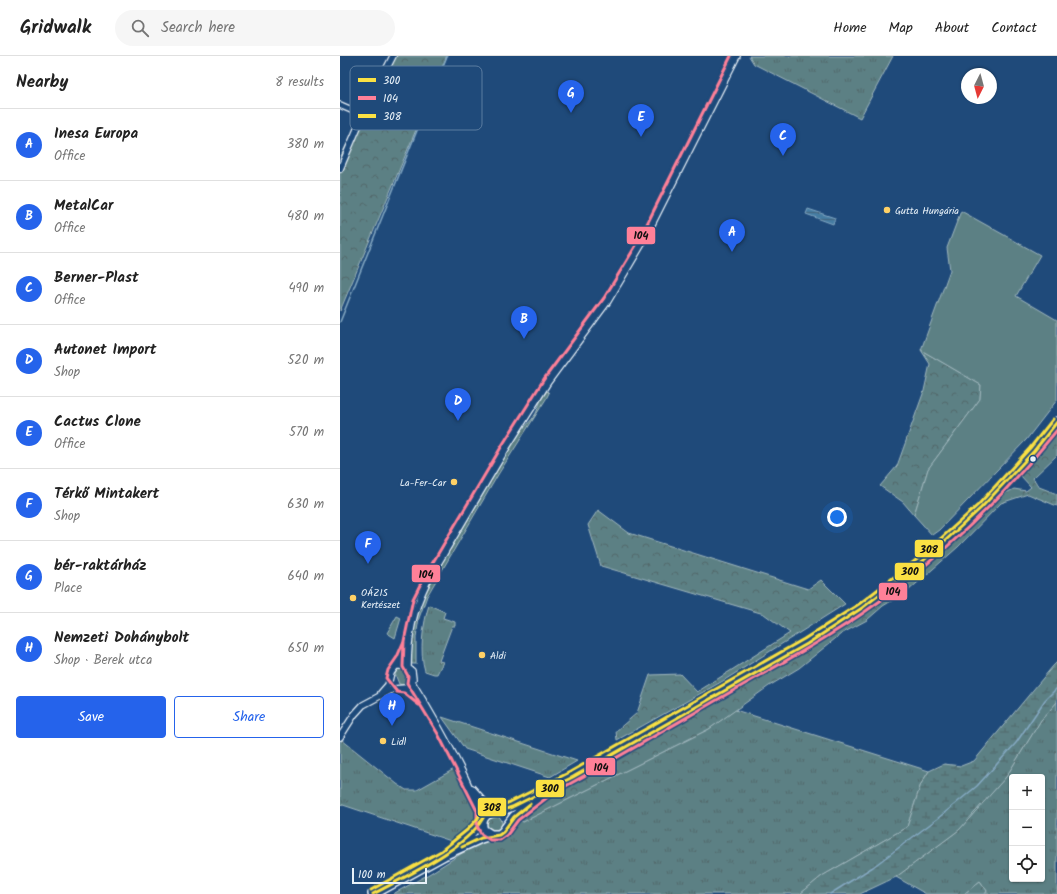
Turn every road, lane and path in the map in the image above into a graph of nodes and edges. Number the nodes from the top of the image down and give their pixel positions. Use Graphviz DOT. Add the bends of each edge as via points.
graph roads {
  1 [pos="394,56"];
  2 [pos="737,56"];
  3 [pos="389,66"];
  4 [pos="340,104"];
  5 [pos="350,108"];
  6 [pos="357,130"];
  7 [pos="340,169"];
  8 [pos="1057,422"];
  9 [pos="409,642"];
  10 [pos="398,665"];
  11 [pos="408,667"];
  12 [pos="391,677"];
  13 [pos="412,682"];
  14 [pos="403,688"];
  15 [pos="378,696"];
  16 [pos="428,707"];
  17 [pos="340,737"];
  18 [pos="470,786"];
  19 [pos="550,789"];
  20 [pos="496,811"];
  21 [pos="482,819"];
  22 [pos="505,829"];
  23 [pos="491,835"];
  24 [pos="444,855"];
  25 [pos="372,894"];
  1 -- 3 [label="street"];
  2 -- 9 [label="street" via="642,244 608,301 548,382 427,582 418,600"];
  4 -- 5 [label="street"];
  6 -- 7 [label="street"];
  8 -- 19 [label="main road" via="1029,457 967,522 872,601 831,628 633,744"];
  9 -- 10 [label="street"];
  9 -- 11 [label="street"];
  10 -- 11 [label="street"];
  10 -- 12 [label="street" via="393,669"];
  11 -- 13 [label="street" via="413,675"];
  12 -- 14 [label="street" via="392,681"];
  12 -- 15 [label="street" via="388,685"];
  13 -- 14 [label="street"];
  13 -- 16 [label="street"];
  14 -- 15 [label="street" via="393,689"];
  14 -- 16 [label="street" via="414,693"];
  15 -- 17 [label="street" via="354,715"];
  16 -- 18 [label="street"];
  18 -- 20 [label="street"];
  18 -- 21 [label="street" via="482,810"];
  19 -- 20 [label="main road" via="512,807"];
  19 -- 22 [label="main road" via="514,817"];
  20 -- 21 [label="main road" via="489,812"];
  20 -- 22 [label="main road" via="504,817"];
  21 -- 23 [label="main road" via="483,830"];
  21 -- 24 [label="main road" via="470,834"];
  22 -- 23 [label="main road" via="499,835"];
  23 -- 24 [label="main road"];
  24 -- 25 [label="main road"];
}
